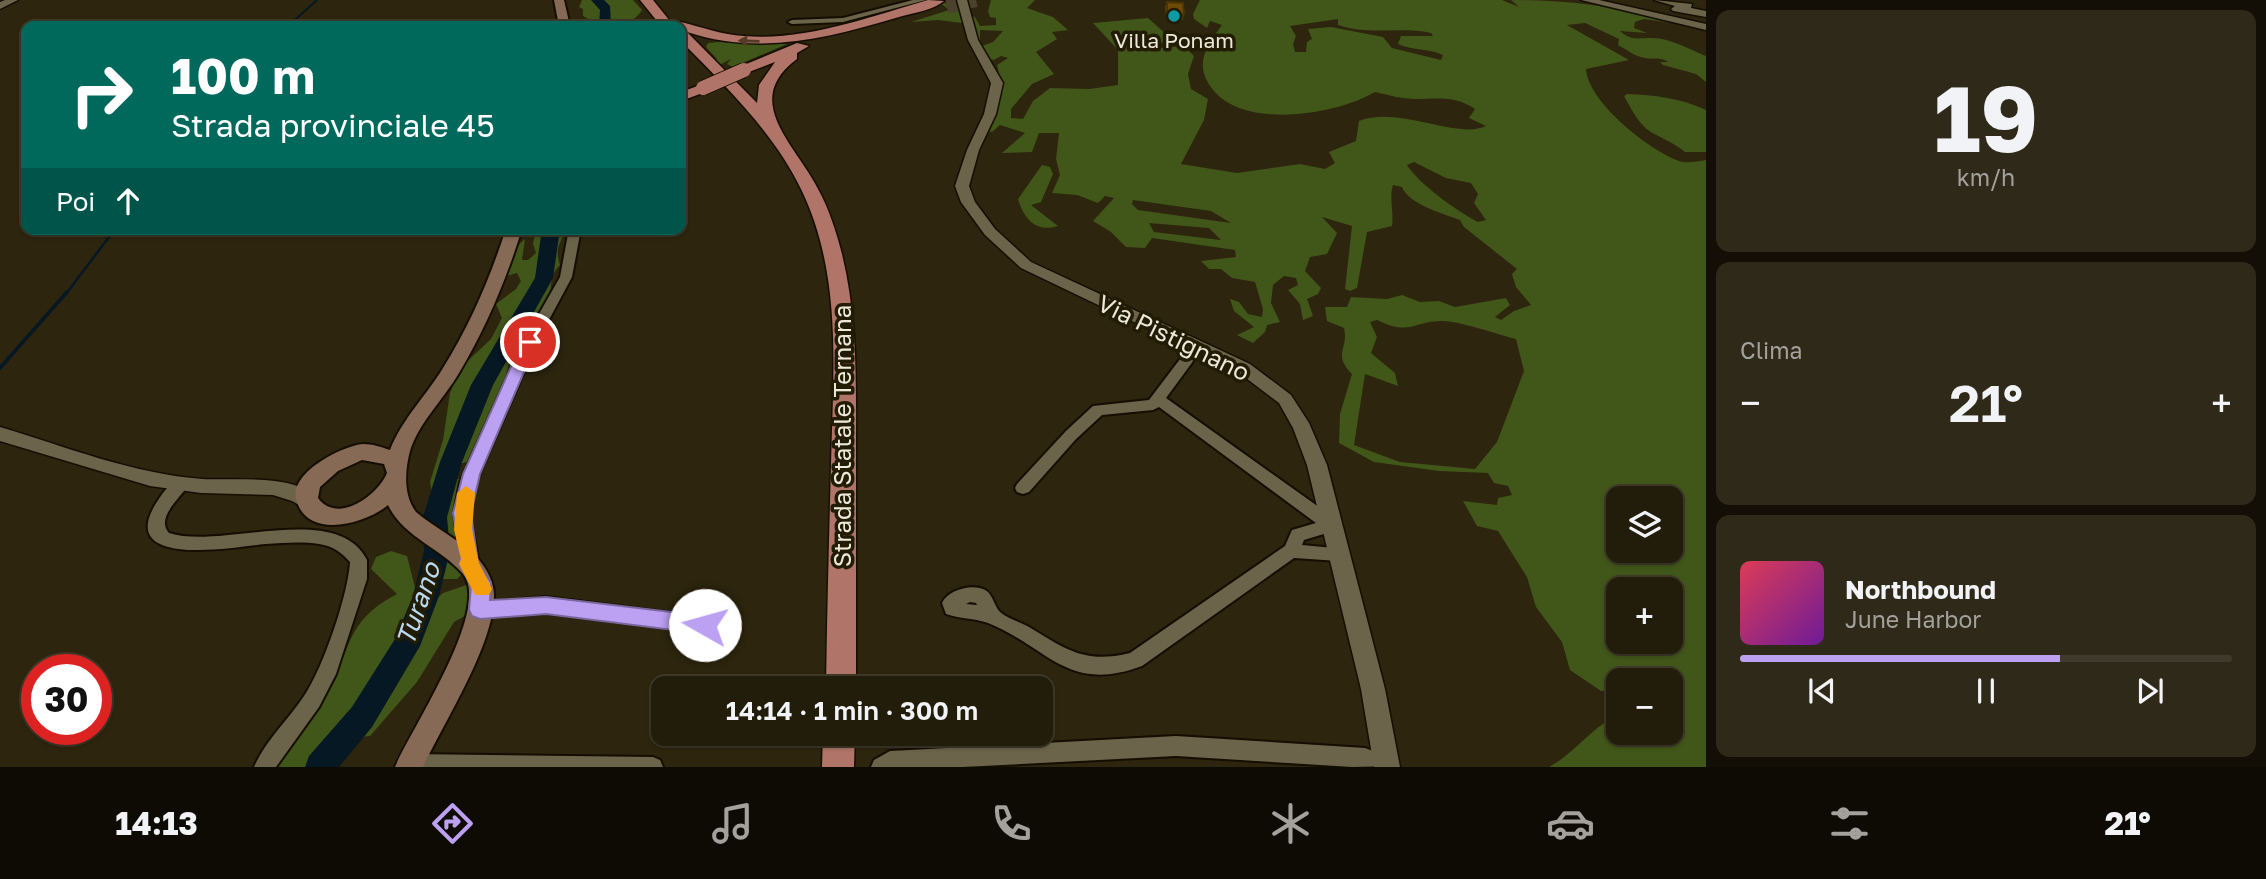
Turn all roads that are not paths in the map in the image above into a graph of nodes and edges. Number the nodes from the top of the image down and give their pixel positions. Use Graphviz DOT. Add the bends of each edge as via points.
graph roads {
  1 [pos="13,0"];
  2 [pos="559,0"];
  3 [pos="644,0"];
  4 [pos="922,0"];
  5 [pos="1586,0"];
  6 [pos="1610,0"];
  7 [pos="1659,0"];
  8 [pos="949,3"];
  9 [pos="0,6"];
  10 [pos="657,6"];
  11 [pos="1706,11"];
  12 [pos="564,21"];
  13 [pos="645,21"];
  14 [pos="663,21"];
  15 [pos="670,21"];
  16 [pos="675,21"];
  17 [pos="792,22"];
  18 [pos="1706,27"];
  19 [pos="686,28"];
  20 [pos="843,31"];
  21 [pos="686,39"];
  22 [pos="686,45"];
  23 [pos="686,58"];
  24 [pos="724,85"];
  25 [pos="686,93"];
  26 [pos="768,126"];
  27 [pos="512,235"];
  28 [pos="574,235"];
  29 [pos="1198,345"];
  30 [pos="1159,400"];
  31 [pos="1127,409"];
  32 [pos="420,416"];
  33 [pos="1112,421"];
  34 [pos="0,434"];
  35 [pos="360,452"];
  36 [pos="331,463"];
  37 [pos="396,473"];
  38 [pos="181,484"];
  39 [pos="262,488"];
  40 [pos="1023,488"];
  41 [pos="310,503"];
  42 [pos="353,513"];
  43 [pos="410,518"];
  44 [pos="1331,525"];
  45 [pos="1291,551"];
  46 [pos="1339,554"];
  47 [pos="466,562"];
  48 [pos="480,610"];
  49 [pos="993,616"];
  50 [pos="705,625"];
  51 [pos="841,676"];
  52 [pos="839,746"];
  53 [pos="410,766"];
  54 [pos="264,767"];
  55 [pos="653,767"];
  56 [pos="838,767"];
  57 [pos="881,767"];
  58 [pos="1387,767"];
  1 -- 9 [label="street"];
  2 -- 12 [label="main road"];
  3 -- 13 [label="highway"];
  3 -- 14 [label="highway"];
  4 -- 17 [label="street" via="843,20"];
  5 -- 18 [label="street"];
  6 -- 11 [label="street"];
  7 -- 11 [label="street"];
  8 -- 20 [label="highway"];
  8 -- 29 [label="street, Via Pistignano" via="997,83 990,114 963,179 964,193 977,218 1026,265"];
  10 -- 15 [label="highway"];
  10 -- 16 [label="highway"];
  20 -- 19 [label="highway, one-way" via="760,41 719,38"];
  20 -- 25 [label="highway, bridge"];
  20 -- 26 [label="highway" via="798,52 773,71 763,90"];
  21 -- 26 [label="highway, Strada Statale Ternana"];
  22 -- 24 [label="highway, Strada Statale Ternana"];
  23 -- 24 [label="highway"];
  24 -- 26 [label="highway, Strada Statale Ternana"];
  26 -- 51 [label="highway, Strada Statale Ternana" via="820,213 836,267 845,325"];
  27 -- 32 [label="main road" via="486,302 451,372"];
  28 -- 47 [label="street" via="566,277 530,342 468,482 462,513 470,559"];
  29 -- 30 [label="street"];
  29 -- 44 [label="street, Via Pistignano" via="1244,368 1285,400 1317,465"];
  30 -- 31 [label="street"];
  30 -- 44 [label="street"];
  31 -- 33 [label="street"];
  31 -- 40 [label="street" via="1098,410"];
  32 -- 35 [label="main road" via="399,434"];
  32 -- 37 [label="main road" via="403,442"];
  34 -- 38 [label="street" via="130,474"];
  35 -- 36 [label="main road"];
  35 -- 37 [label="main road" via="384,454"];
  36 -- 39 [label="street" via="296,481"];
  36 -- 41 [label="main road" via="312,483"];
  37 -- 42 [label="main road" via="380,500"];
  37 -- 43 [label="main road" via="400,506"];
  38 -- 39 [label="street"];
  38 -- 54 [label="street" via="156,523 164,539 193,543 314,537 349,548 359,560 358,579 327,674"];
  39 -- 41 [label="street" via="292,492"];
  41 -- 42 [label="main road" via="325,514"];
  42 -- 43 [label="main road" via="387,511"];
  43 -- 47 [label="main road"];
  44 -- 45 [label="street" via="1297,536"];
  44 -- 46 [label="street, Via Pistignano"];
  45 -- 46 [label="street"];
  45 -- 49 [label="street" via="1135,660 1119,665 1082,667"];
  46 -- 58 [label="street, Via Pistignano"];
  47 -- 48 [label="main road" via="481,583"];
  48 -- 50 [label="street" via="546,605"];
  48 -- 53 [label="main road"];
  52 -- 56 [label="highway"];
  53 -- 55 [label="street"];
  57 -- 58 [label="street" via="890,761 1176,746 1365,758"];
}
